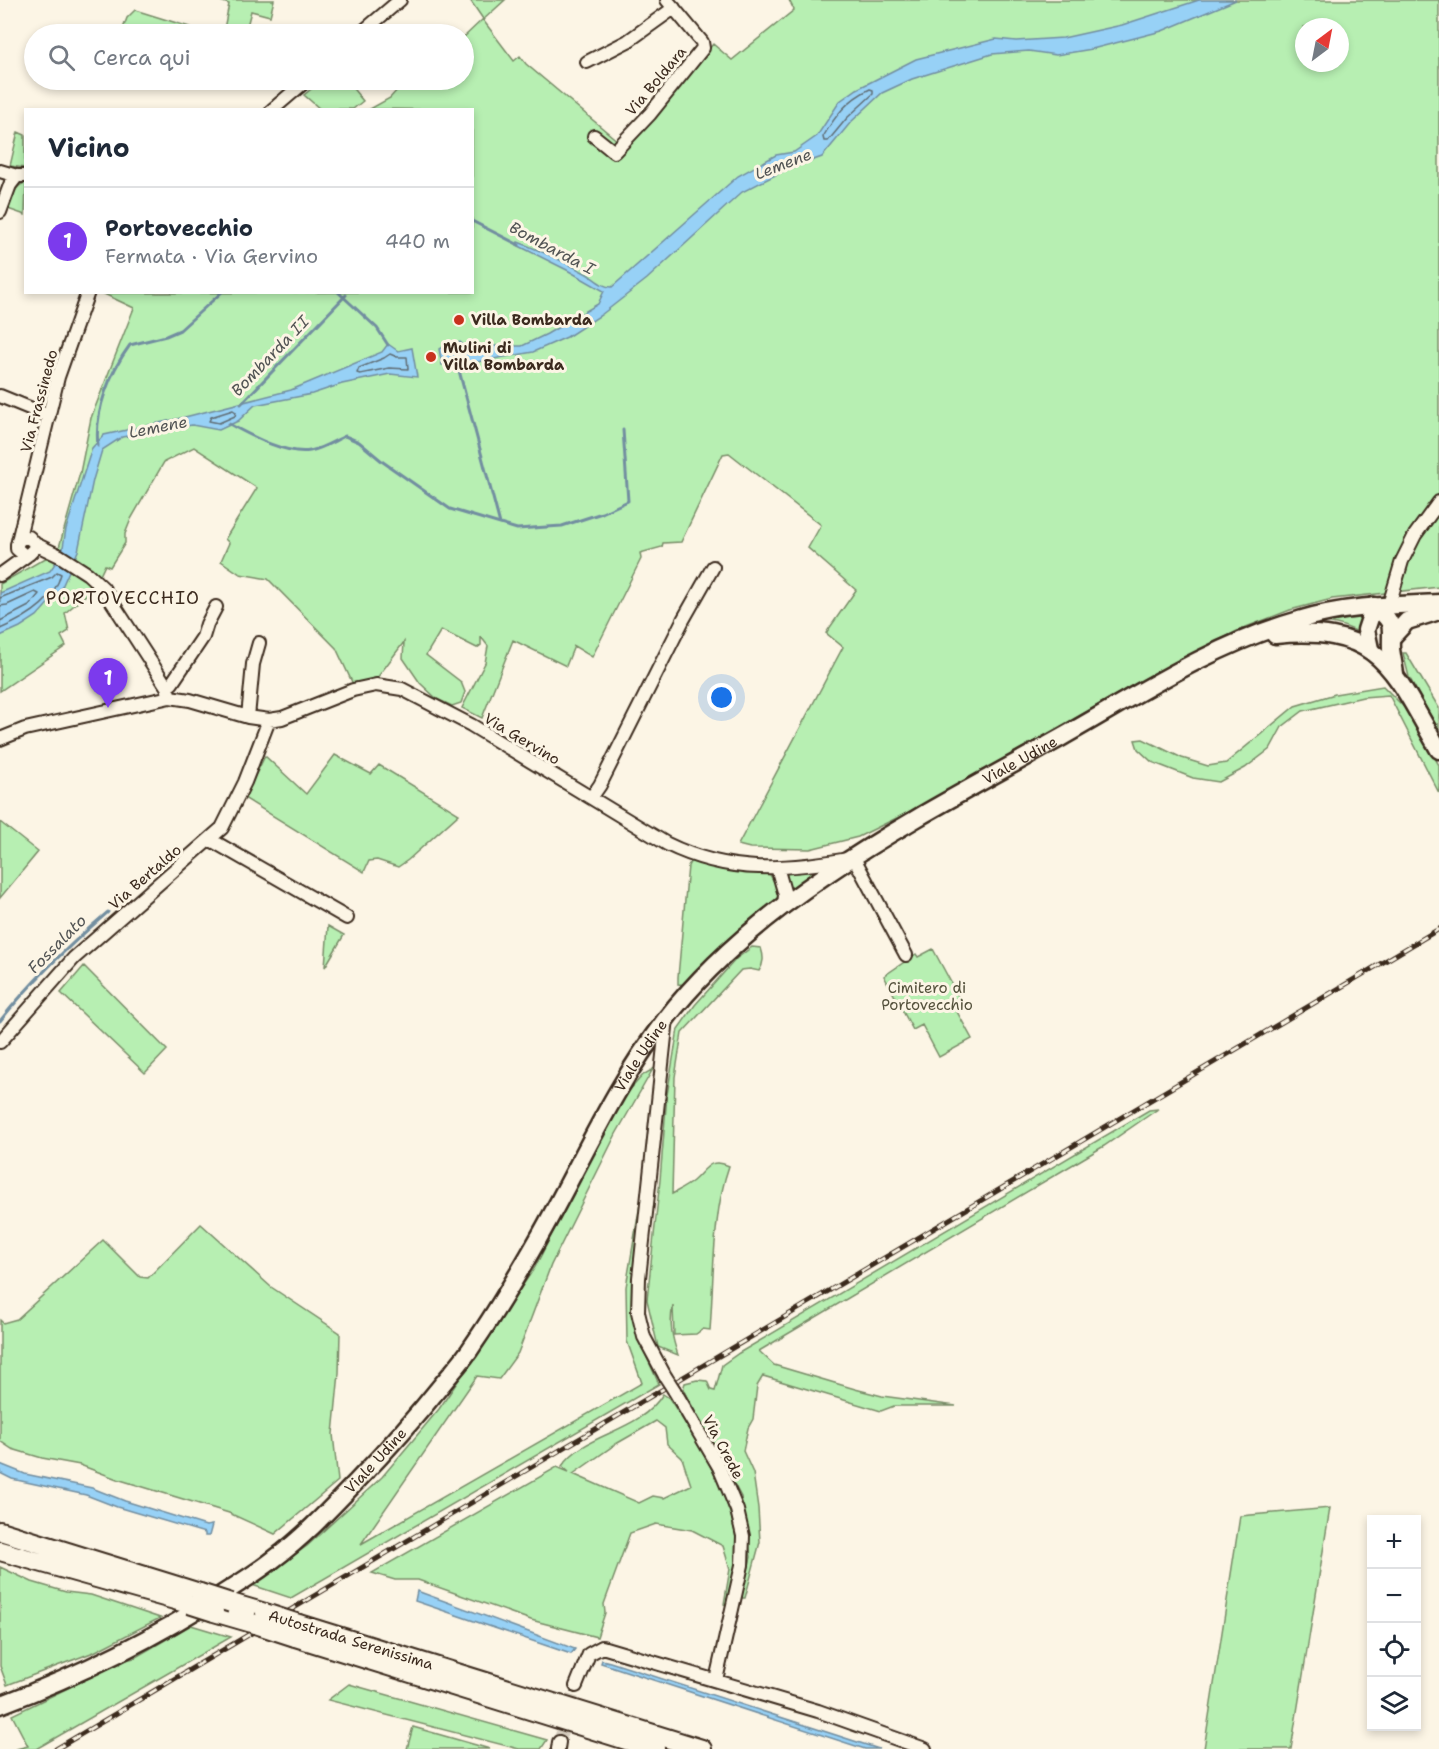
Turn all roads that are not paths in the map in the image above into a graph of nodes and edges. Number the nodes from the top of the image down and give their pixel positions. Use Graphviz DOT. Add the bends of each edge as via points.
graph roads {
  1 [pos="400,0"];
  2 [pos="670,4"];
  3 [pos="372,24"];
  4 [pos="586,62"];
  5 [pos="295,90"];
  6 [pos="274,108"];
  7 [pos="594,136"];
  8 [pos="0,171"];
  9 [pos="21,176"];
  10 [pos="0,212"];
  11 [pos="87,294"];
  12 [pos="0,396"];
  13 [pos="49,416"];
  14 [pos="1439,502"];
  15 [pos="24,520"];
  16 [pos="17,544"];
  17 [pos="32,548"];
  18 [pos="712,567"];
  19 [pos="4,571"];
  20 [pos="1439,603"];
  21 [pos="1382,606"];
  22 [pos="216,607"];
  23 [pos="1439,611"];
  24 [pos="1253,636"];
  25 [pos="1393,636"];
  26 [pos="259,643"];
  27 [pos="1370,649"];
  28 [pos="1395,674"];
  29 [pos="169,692"];
  30 [pos="248,717"];
  31 [pos="268,724"];
  32 [pos="0,739"];
  33 [pos="1439,750"];
  34 [pos="591,798"];
  35 [pos="211,840"];
  36 [pos="854,858"];
  37 [pos="777,867"];
  38 [pos="784,905"];
  39 [pos="347,918"];
  40 [pos="906,955"];
  41 [pos="667,1018"];
  42 [pos="0,1041"];
  43 [pos="0,1531"];
  44 [pos="0,1551"];
  45 [pos="194,1599"];
  46 [pos="258,1618"];
  47 [pos="297,1630"];
  48 [pos="716,1680"];
  49 [pos="576,1686"];
  50 [pos="0,1705"];
  51 [pos="655,1749"];
  52 [pos="702,1749"];
  53 [pos="925,1749"];
  1 -- 3 [label="street"];
  2 -- 4 [label="street, Via Boldara" via="628,41"];
  2 -- 7 [label="street, Via Boldara" via="703,48 614,152"];
  5 -- 6 [label="street"];
  8 -- 9 [label="street"];
  9 -- 10 [label="street" via="10,185"];
  11 -- 13 [label="street, Via Frassinedo" via="58,377"];
  12 -- 13 [label="street"];
  13 -- 15 [label="street, Via Frassinedo"];
  14 -- 21 [label="street" via="1415,535"];
  15 -- 16 [label="street, Via Frassinedo"];
  15 -- 17 [label="street"];
  16 -- 17 [label="street" via="26,537"];
  16 -- 19 [label="street, Via Frassinedo"];
  17 -- 19 [label="street"];
  17 -- 29 [label="street" via="56,554 103,588"];
  18 -- 34 [label="street"];
  20 -- 21 [label="main road, Viale Udine"];
  21 -- 24 [label="main road, Viale Udine" via="1301,619"];
  21 -- 25 [label="main road"];
  21 -- 27 [label="main road" via="1366,630"];
  22 -- 29 [label="street" via="203,637"];
  23 -- 25 [label="main road" via="1407,621"];
  24 -- 27 [label="main road" via="1332,635"];
  24 -- 36 [label="main road, Viale Udine" via="1195,662 917,818"];
  25 -- 28 [label="main road"];
  26 -- 30 [label="street"];
  27 -- 28 [label="main road"];
  28 -- 33 [label="main road"];
  29 -- 30 [label="street, Via Gervino"];
  29 -- 32 [label="street"];
  30 -- 31 [label="street, Via Gervino"];
  31 -- 34 [label="street, Via Gervino" via="353,690 376,685 402,689 471,725"];
  31 -- 35 [label="street, Via Bertaldo" via="245,782 222,828"];
  34 -- 37 [label="street, Via Gervino" via="686,853 725,864"];
  35 -- 39 [label="street"];
  35 -- 42 [label="street, Via Bertaldo" via="74,958"];
  36 -- 37 [label="street, Via Gervino"];
  36 -- 38 [label="main road, Viale Udine"];
  36 -- 40 [label="street"];
  37 -- 38 [label="street"];
  38 -- 41 [label="main road, Viale Udine" via="702,976"];
  41 -- 48 [label="street, Via Crede, bridge" via="638,1312 644,1337 719,1467 742,1536 742,1565"];
  41 -- 50 [label="main road, Viale Udine" via="622,1082 538,1239 472,1347 399,1437 318,1521 275,1559 186,1618 93,1667"];
  43 -- 45 [label="highway, Autostrada Serenissima"];
  44 -- 45 [label="highway, Autostrada Serenissima"];
  45 -- 46 [label="highway, Autostrada Serenissima, bridge" via="231,1603"];
  45 -- 46 [label="highway, Autostrada Serenissima, bridge" via="214,1612"];
  46 -- 47 [label="highway, Autostrada Serenissima, bridge"];
  47 -- 51 [label="highway, Autostrada Serenissima"];
  47 -- 52 [label="highway, Autostrada Serenissima"];
  48 -- 49 [label="street" via="602,1647 589,1654"];
  48 -- 53 [label="street"];
}
